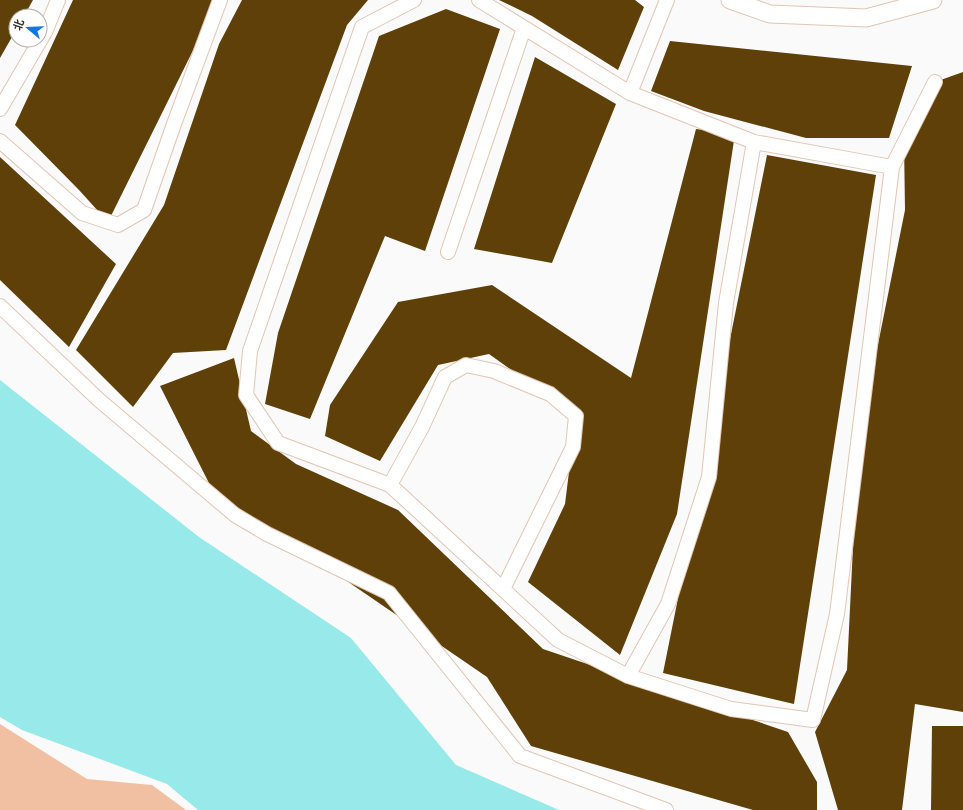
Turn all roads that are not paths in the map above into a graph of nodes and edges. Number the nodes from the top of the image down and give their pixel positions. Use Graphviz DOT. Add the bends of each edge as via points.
graph roads {
  1 [pos="58,0"];
  2 [pos="220,0"];
  3 [pos="414,0"];
  4 [pos="479,0"];
  5 [pos="667,0"];
  6 [pos="730,0"];
  7 [pos="933,0"];
  8 [pos="524,28"];
  9 [pos="935,82"];
  10 [pos="630,93"];
  11 [pos="0,109"];
  12 [pos="0,141"];
  13 [pos="754,142"];
  14 [pos="892,167"];
  15 [pos="448,252"];
  16 [pos="0,306"];
  17 [pos="390,485"];
  18 [pos="503,589"];
  19 [pos="628,676"];
  20 [pos="666,810"];
  1 -- 11 [label="street" via="45,32"];
  2 -- 12 [label="street" via="144,210 118,225 82,213"];
  3 -- 17 [label="street" via="362,27 250,351 246,395 278,443"];
  4 -- 8 [label="street"];
  5 -- 10 [label="street"];
  6 -- 7 [label="street" via="770,14 866,18"];
  8 -- 10 [label="street"];
  8 -- 15 [label="street"];
  9 -- 14 [label="street"];
  10 -- 13 [label="street"];
  13 -- 14 [label="street"];
  13 -- 19 [label="street" via="726,303 709,477 668,604"];
  14 -- 19 [label="street" via="837,614 813,720 731,709"];
  16 -- 20 [label="street" via="99,400 235,514 268,534 389,593 520,756"];
  17 -- 18 [label="street"];
  17 -- 18 [label="street" via="422,427 445,377 466,365 494,371 550,394 576,416 573,447"];
  18 -- 19 [label="street" via="558,640"];
}
